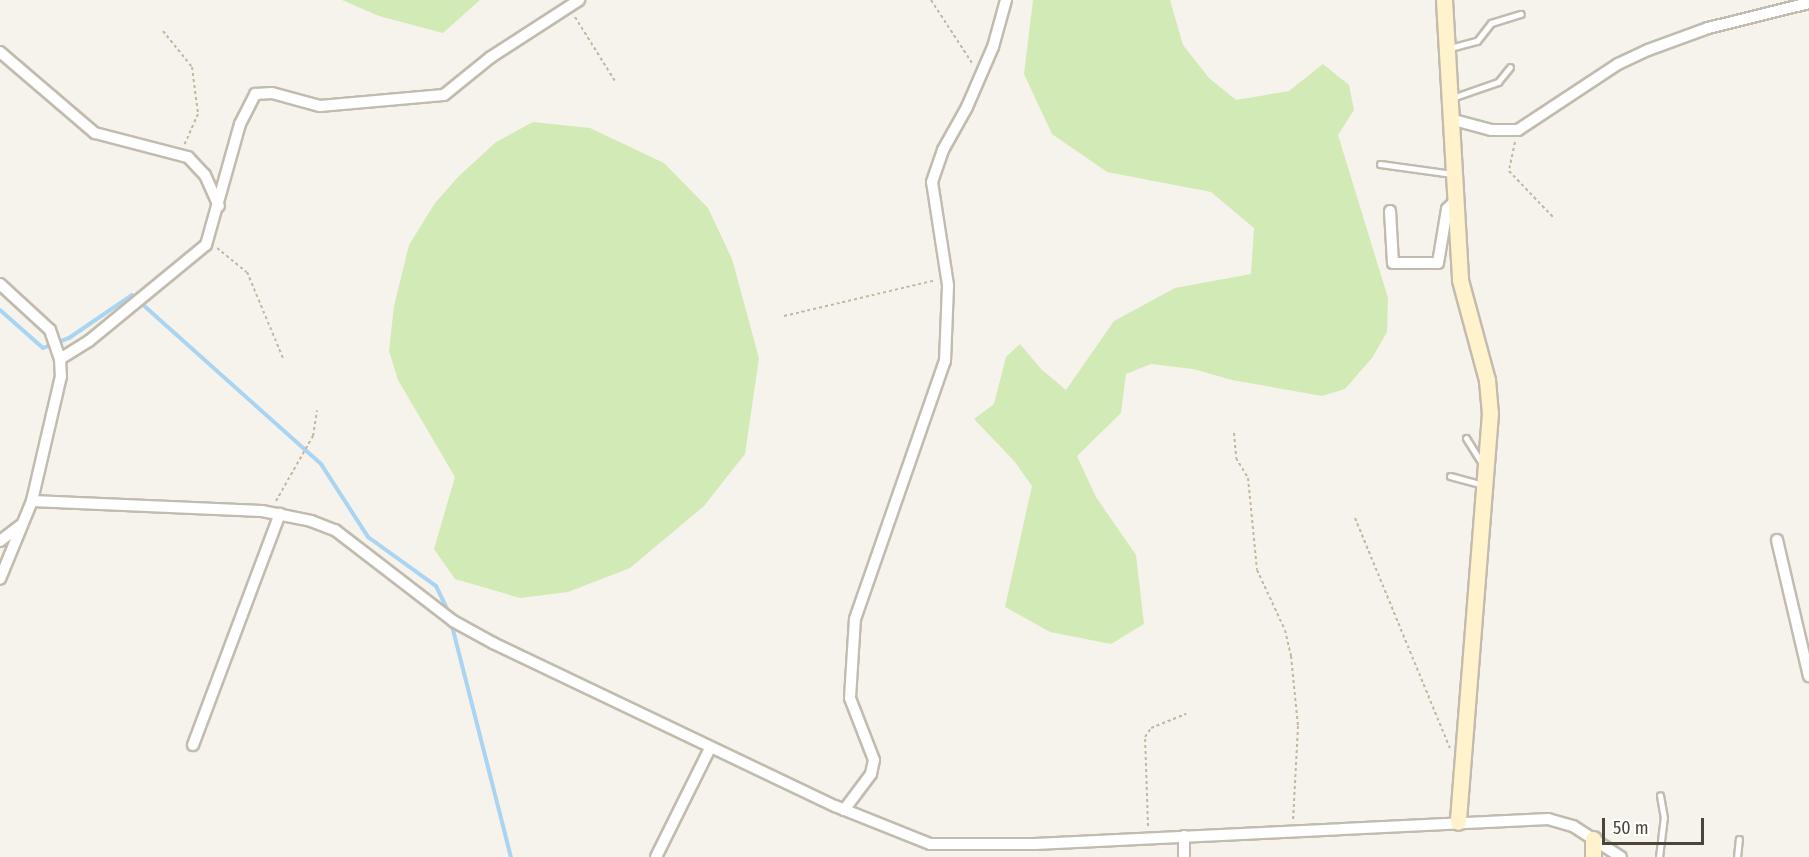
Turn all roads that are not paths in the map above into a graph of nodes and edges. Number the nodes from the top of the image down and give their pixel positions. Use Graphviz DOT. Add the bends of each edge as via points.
graph roads {
  1 [pos="579,0"];
  2 [pos="1006,0"];
  3 [pos="1444,0"];
  4 [pos="1809,3"];
  5 [pos="1521,14"];
  6 [pos="1448,49"];
  7 [pos="0,52"];
  8 [pos="1510,68"];
  9 [pos="1452,98"];
  10 [pos="1454,120"];
  11 [pos="1380,164"];
  12 [pos="1453,174"];
  13 [pos="1455,201"];
  14 [pos="219,206"];
  15 [pos="1390,212"];
  16 [pos="0,284"];
  17 [pos="60,359"];
  18 [pos="1466,438"];
  19 [pos="1485,468"];
  20 [pos="1450,476"];
  21 [pos="1483,485"];
  22 [pos="32,501"];
  23 [pos="276,513"];
  24 [pos="21,525"];
  25 [pos="1777,540"];
  26 [pos="0,541"];
  27 [pos="0,579"];
  28 [pos="1809,676"];
  29 [pos="193,745"];
  30 [pos="710,748"];
  31 [pos="1660,795"];
  32 [pos="844,810"];
  33 [pos="1458,822"];
  34 [pos="1184,836"];
  35 [pos="1593,839"];
  36 [pos="1739,839"];
  37 [pos="656,857"];
  38 [pos="1184,857"];
  39 [pos="1593,857"];
  40 [pos="1621,857"];
  41 [pos="1659,857"];
  42 [pos="1737,857"];
  1 -- 14 [label="street" via="491,57 444,95 320,106 272,93 255,94 240,124"];
  2 -- 32 [label="street" via="982,72 943,150 932,182 947,277 950,319 945,361 855,619 850,698 874,760 871,774"];
  3 -- 6 [label="street"];
  4 -- 10 [label="street" via="1708,27 1648,50 1618,64 1518,130 1492,130"];
  5 -- 6 [label="lane" via="1491,23 1477,41"];
  6 -- 9 [label="street"];
  7 -- 14 [label="street" via="95,133 180,153 205,175"];
  8 -- 9 [label="lane" via="1498,82"];
  9 -- 10 [label="street"];
  10 -- 12 [label="street"];
  11 -- 12 [label="lane"];
  12 -- 13 [label="street"];
  13 -- 15 [label="street" via="1448,209 1438,263 1393,263"];
  13 -- 19 [label="street" via="1460,280 1487,380 1490,413"];
  14 -- 17 [label="street" via="207,242 89,341"];
  16 -- 17 [label="street" via="50,330"];
  17 -- 22 [label="street" via="61,376"];
  18 -- 19 [label="lane"];
  19 -- 21 [label="street"];
  20 -- 21 [label="lane"];
  21 -- 33 [label="street"];
  22 -- 23 [label="street"];
  22 -- 24 [label="street"];
  23 -- 29 [label="street"];
  23 -- 30 [label="street" via="335,530 453,621"];
  24 -- 26 [label="street"];
  24 -- 27 [label="street"];
  25 -- 28 [label="street"];
  30 -- 32 [label="street"];
  30 -- 37 [label="street"];
  31 -- 41 [label="lane" via="1665,818"];
  32 -- 34 [label="street" via="908,837 941,845"];
  33 -- 34 [label="street"];
  33 -- 35 [label="street" via="1548,819 1573,826"];
  34 -- 38 [label="street"];
  35 -- 39 [label="street"];
  35 -- 40 [label="street"];
  36 -- 42 [label="lane"];
}
